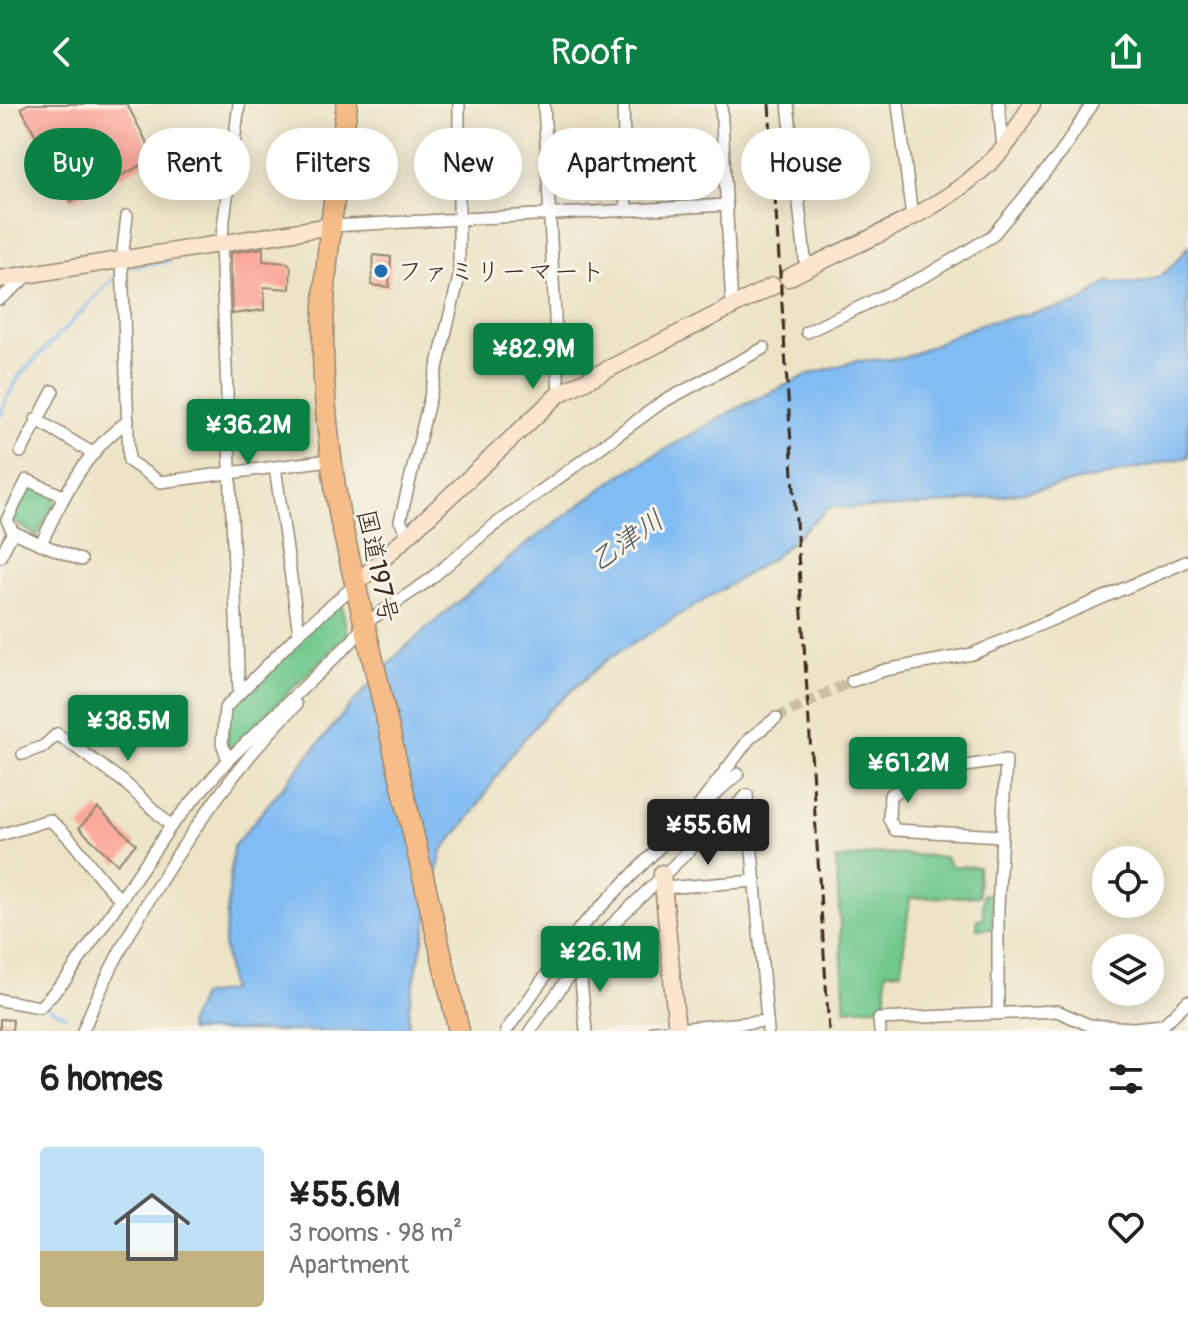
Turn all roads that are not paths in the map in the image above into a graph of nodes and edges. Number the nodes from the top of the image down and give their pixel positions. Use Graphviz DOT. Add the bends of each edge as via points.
graph roads {
  1 [pos="239,104"];
  2 [pos="347,104"];
  3 [pos="459,104"];
  4 [pos="544,104"];
  5 [pos="623,104"];
  6 [pos="721,104"];
  7 [pos="788,104"];
  8 [pos="898,104"];
  9 [pos="999,104"];
  10 [pos="1032,104"];
  11 [pos="1092,104"];
  12 [pos="1003,149"];
  13 [pos="727,205"];
  14 [pos="626,210"];
  15 [pos="549,214"];
  16 [pos="127,216"];
  17 [pos="912,217"];
  18 [pos="457,219"];
  19 [pos="331,226"];
  20 [pos="221,243"];
  21 [pos="122,259"];
  22 [pos="806,268"];
  23 [pos="31,274"];
  24 [pos="0,279"];
  25 [pos="0,299"];
  26 [pos="732,308"];
  27 [pos="807,332"];
  28 [pos="764,348"];
  29 [pos="53,391"];
  30 [pos="559,394"];
  31 [pos="36,419"];
  32 [pos="128,421"];
  33 [pos="21,452"];
  34 [pos="94,454"];
  35 [pos="330,460"];
  36 [pos="275,467"];
  37 [pos="230,473"];
  38 [pos="63,496"];
  39 [pos="13,532"];
  40 [pos="408,534"];
  41 [pos="41,544"];
  42 [pos="1,553"];
  43 [pos="81,560"];
  44 [pos="1188,561"];
  45 [pos="355,585"];
  46 [pos="364,624"];
  47 [pos="299,633"];
  48 [pos="316,677"];
  49 [pos="852,681"];
  50 [pos="239,692"];
  51 [pos="776,718"];
  52 [pos="23,754"];
  53 [pos="228,760"];
  54 [pos="738,774"];
  55 [pos="695,811"];
  56 [pos="171,826"];
  57 [pos="0,835"];
  58 [pos="1002,836"];
  59 [pos="663,881"];
  60 [pos="755,881"];
  61 [pos="121,899"];
  62 [pos="579,960"];
  63 [pos="0,1000"];
  64 [pos="1188,1001"];
  65 [pos="998,1014"];
  66 [pos="768,1026"];
  67 [pos="677,1030"];
  68 [pos="83,1031"];
  69 [pos="459,1031"];
  70 [pos="506,1031"];
  71 [pos="530,1031"];
  72 [pos="586,1031"];
  73 [pos="654,1031"];
  74 [pos="880,1031"];
  1 -- 20 [label="street"];
  2 -- 19 [label="highway, 国道197号"];
  3 -- 18 [label="street"];
  4 -- 15 [label="street"];
  5 -- 14 [label="street"];
  6 -- 13 [label="street"];
  7 -- 22 [label="street"];
  8 -- 17 [label="street"];
  9 -- 12 [label="street"];
  10 -- 12 [label="street"];
  11 -- 27 [label="street" via="1061,153 992,236 917,280"];
  12 -- 17 [label="street" via="966,183"];
  13 -- 14 [label="street"];
  13 -- 26 [label="street"];
  14 -- 15 [label="street"];
  15 -- 18 [label="street"];
  15 -- 30 [label="street"];
  16 -- 21 [label="street"];
  17 -- 22 [label="street"];
  18 -- 19 [label="street"];
  18 -- 40 [label="street" via="459,277 400,521"];
  19 -- 20 [label="street"];
  19 -- 35 [label="highway, 国道197号" via="323,339"];
  20 -- 21 [label="street"];
  20 -- 37 [label="street"];
  21 -- 23 [label="street"];
  21 -- 32 [label="street"];
  22 -- 26 [label="street"];
  23 -- 24 [label="street"];
  23 -- 25 [label="street"];
  26 -- 30 [label="street"];
  28 -- 46 [label="street" via="661,403"];
  29 -- 31 [label="street"];
  30 -- 40 [label="street"];
  31 -- 33 [label="street"];
  31 -- 34 [label="street"];
  32 -- 34 [label="street" via="105,437"];
  32 -- 37 [label="street" via="129,461 160,482"];
  34 -- 38 [label="street"];
  35 -- 36 [label="street"];
  35 -- 45 [label="highway, 国道197号"];
  36 -- 37 [label="street"];
  36 -- 47 [label="street"];
  37 -- 50 [label="street"];
  38 -- 39 [label="street" via="27,480 7,520"];
  38 -- 41 [label="street"];
  39 -- 41 [label="street"];
  39 -- 42 [label="street"];
  40 -- 45 [label="street"];
  41 -- 43 [label="street"];
  44 -- 49 [label="street" via="985,649"];
  45 -- 46 [label="highway, 国道197号"];
  45 -- 47 [label="street"];
  46 -- 48 [label="street"];
  46 -- 69 [label="highway, 国道197号"];
  47 -- 50 [label="street"];
  48 -- 53 [label="street"];
  48 -- 68 [label="street" via="220,796 163,881 115,958"];
  50 -- 53 [label="street" via="225,708 222,743"];
  51 -- 55 [label="street" via="734,756"];
  52 -- 56 [label="street" via="57,734 124,782"];
  53 -- 56 [label="street"];
  54 -- 55 [label="street"];
  55 -- 70 [label="street" via="579,929"];
  56 -- 61 [label="street"];
  57 -- 61 [label="street" via="49,820"];
  58 -- 58 [label="street" via="895,830 889,819 890,795 938,770 1006,760"];
  58 -- 65 [label="street"];
  59 -- 60 [label="street"];
  59 -- 60 [label="street" via="747,795"];
  59 -- 62 [label="street"];
  59 -- 67 [label="street"];
  60 -- 66 [label="street"];
  61 -- 63 [label="street" via="65,981 40,1007"];
  62 -- 71 [label="street"];
  62 -- 72 [label="street"];
  64 -- 65 [label="street" via="1163,1025 1133,1028 1089,1025 1057,1011"];
  65 -- 74 [label="street" via="879,1019"];
  66 -- 67 [label="street"];
  67 -- 73 [label="street"];
}
